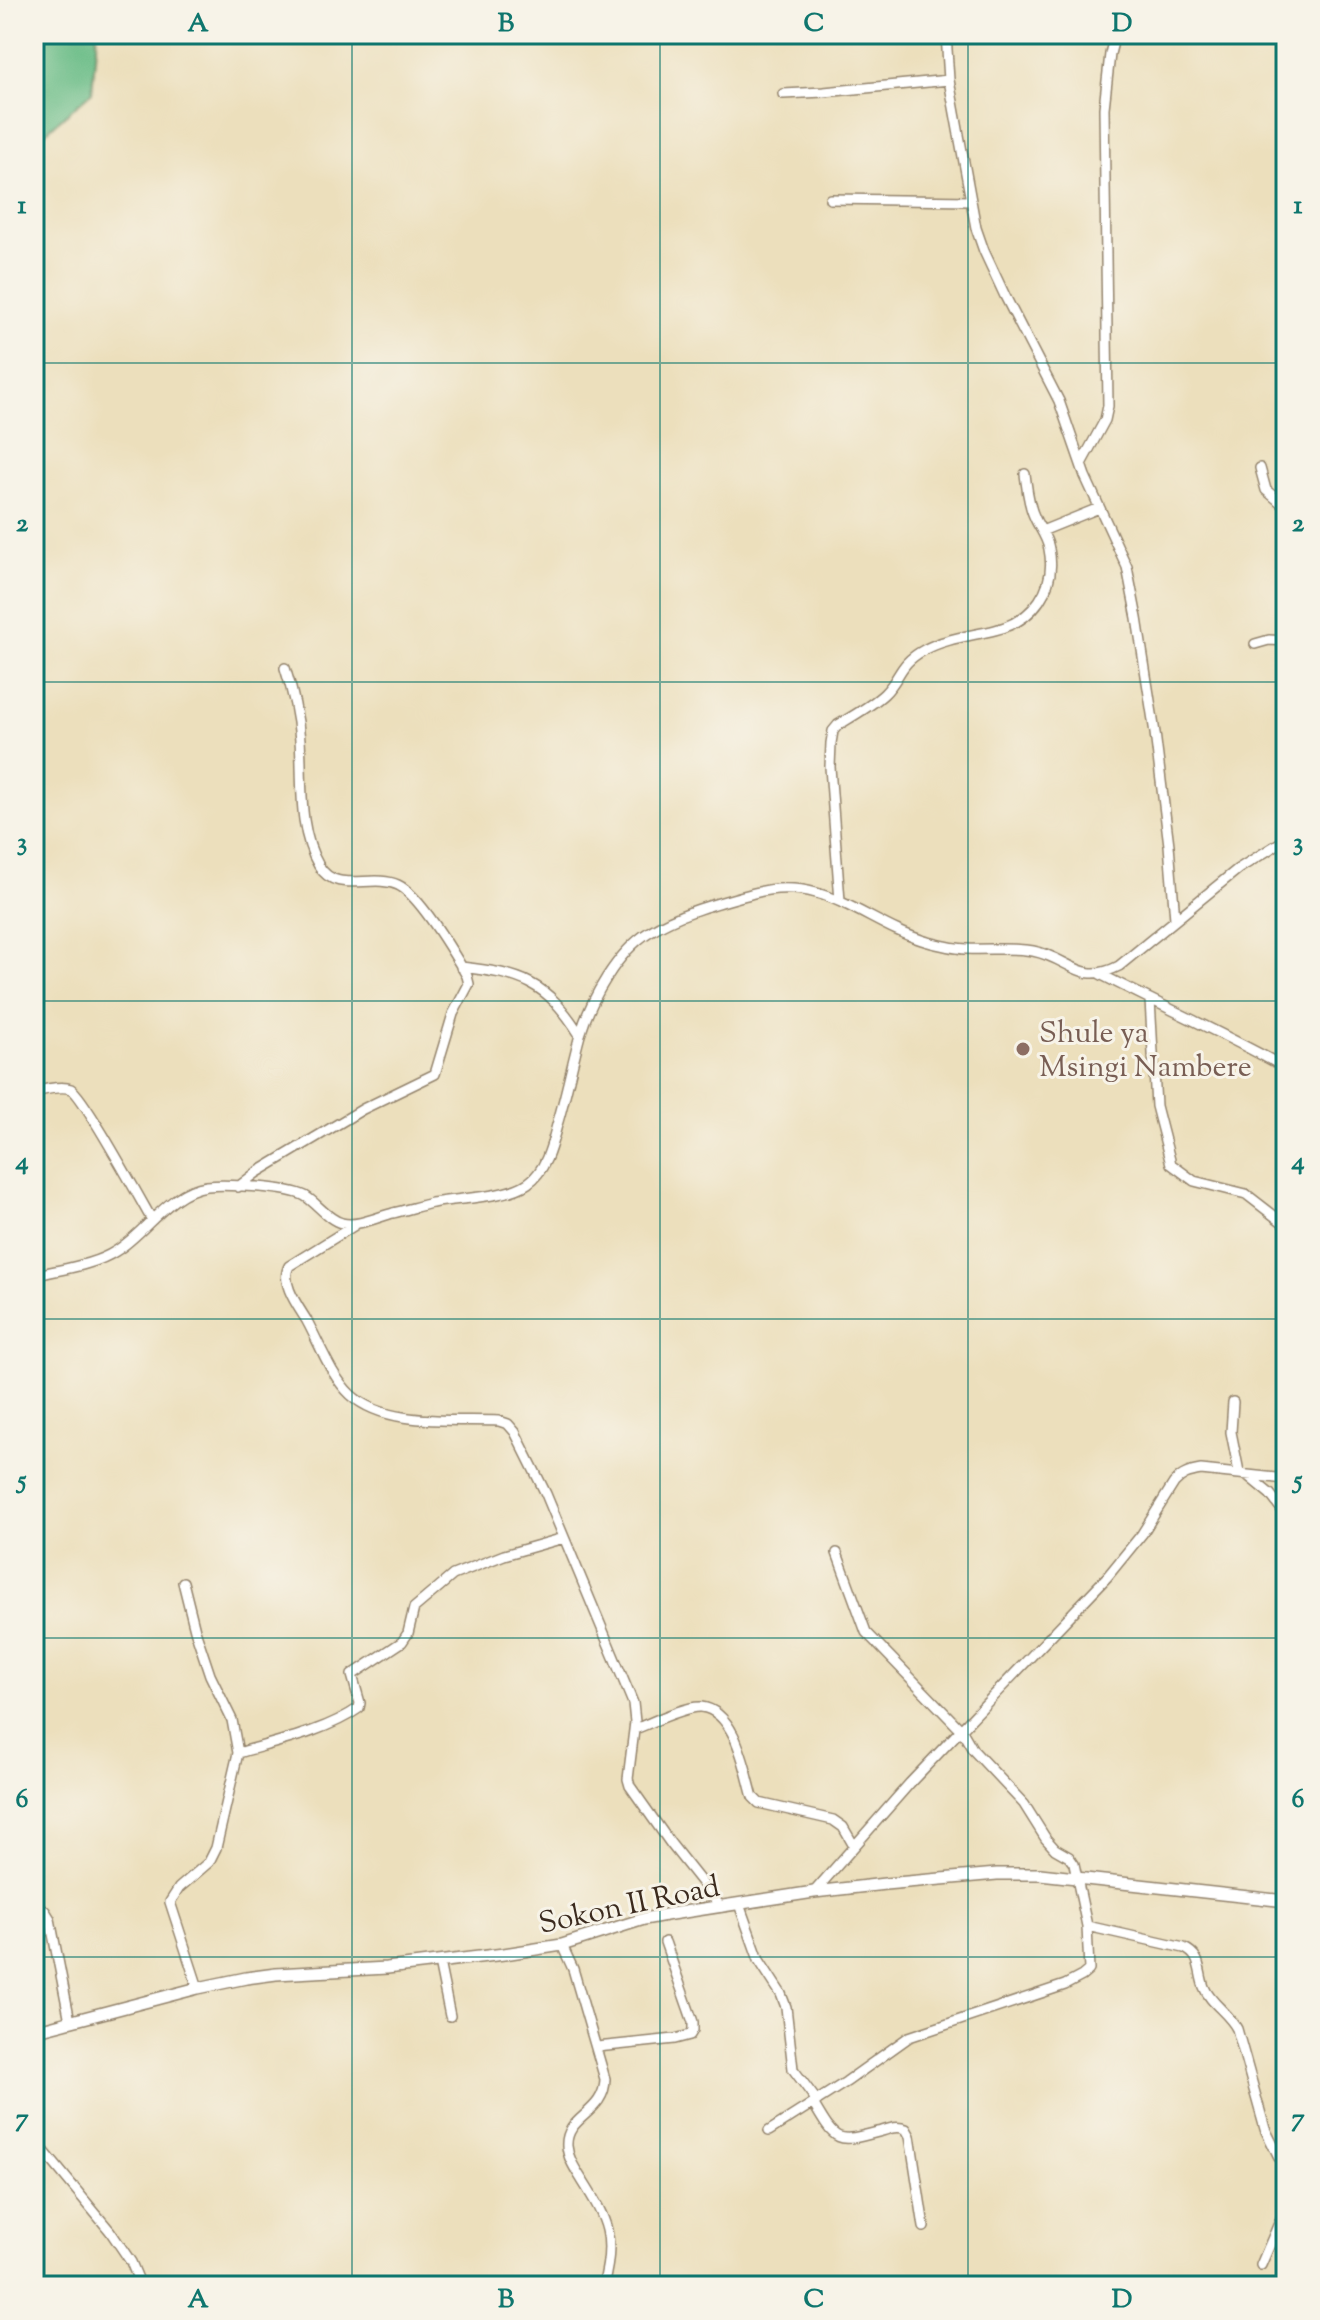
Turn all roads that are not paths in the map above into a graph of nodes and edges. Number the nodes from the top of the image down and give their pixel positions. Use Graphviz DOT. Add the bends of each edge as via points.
graph roads {
  1 [pos="946,34"];
  2 [pos="1115,34"];
  3 [pos="949,80"];
  4 [pos="783,94"];
  5 [pos="830,199"];
  6 [pos="971,201"];
  7 [pos="1081,464"];
  8 [pos="1260,468"];
  9 [pos="1025,474"];
  10 [pos="1286,507"];
  11 [pos="1099,508"];
  12 [pos="1042,531"];
  13 [pos="1286,641"];
  14 [pos="1255,644"];
  15 [pos="285,668"];
  16 [pos="1286,839"];
  17 [pos="840,901"];
  18 [pos="1175,919"];
  19 [pos="461,967"];
  20 [pos="1099,974"];
  21 [pos="1150,1000"];
  22 [pos="580,1035"];
  23 [pos="1286,1068"];
  24 [pos="34,1092"];
  25 [pos="238,1187"];
  26 [pos="152,1220"];
  27 [pos="359,1222"];
  28 [pos="1286,1225"];
  29 [pos="34,1276"];
  30 [pos="1233,1402"];
  31 [pos="1242,1473"];
  32 [pos="1286,1479"];
  33 [pos="1286,1515"];
  34 [pos="564,1538"];
  35 [pos="837,1553"];
  36 [pos="183,1582"];
  37 [pos="635,1729"];
  38 [pos="962,1731"];
  39 [pos="238,1753"];
  40 [pos="854,1846"];
  41 [pos="1078,1878"];
  42 [pos="814,1892"];
  43 [pos="1286,1901"];
  44 [pos="34,1903"];
  45 [pos="739,1904"];
  46 [pos="721,1907"];
  47 [pos="1087,1926"];
  48 [pos="665,1942"];
  49 [pos="562,1945"];
  50 [pos="439,1962"];
  51 [pos="198,1988"];
  52 [pos="450,2016"];
  53 [pos="70,2021"];
  54 [pos="34,2031"];
  55 [pos="597,2047"];
  56 [pos="815,2102"];
  57 [pos="769,2131"];
  58 [pos="34,2139"];
  59 [pos="1286,2171"];
  60 [pos="1286,2207"];
  61 [pos="924,2227"];
  62 [pos="1261,2265"];
  63 [pos="141,2286"];
  64 [pos="603,2286"];
  1 -- 3 [label="street"];
  2 -- 7 [label="street" via="1104,108 1108,406"];
  3 -- 4 [label="street"];
  3 -- 6 [label="street"];
  5 -- 6 [label="street"];
  6 -- 7 [label="street" via="984,251 1059,401"];
  7 -- 11 [label="street"];
  8 -- 10 [label="street" via="1266,490"];
  9 -- 12 [label="street" via="1030,506"];
  11 -- 12 [label="street"];
  11 -- 18 [label="street" via="1124,559 1132,590 1155,733"];
  12 -- 17 [label="street" via="1051,569 1042,600 1032,611 1003,628 943,642 915,655 884,694 833,731 830,767"];
  13 -- 14 [label="street"];
  15 -- 19 [label="street" via="298,722 304,813 319,866 337,881 399,885 428,915"];
  16 -- 18 [label="street"];
  17 -- 20 [label="street" via="926,941 965,949 1034,951 1085,974"];
  17 -- 22 [label="street" via="790,887 774,888 691,912 649,932 609,975"];
  18 -- 20 [label="street" via="1119,966"];
  19 -- 22 [label="street" via="517,976 537,986 563,1008"];
  19 -- 25 [label="street" via="469,984 453,1014 435,1074 363,1109"];
  20 -- 21 [label="street"];
  21 -- 23 [label="street"];
  21 -- 28 [label="street" via="1156,1106 1171,1164 1194,1181 1246,1194"];
  22 -- 27 [label="street" via="549,1154 532,1179 508,1192"];
  24 -- 26 [label="street" via="74,1091"];
  25 -- 26 [label="street" via="198,1188"];
  25 -- 27 [label="street" via="297,1192 337,1222"];
  26 -- 29 [label="street" via="106,1256"];
  27 -- 34 [label="street" via="287,1271 291,1293 338,1378 351,1395 381,1412 423,1420 508,1424"];
  30 -- 31 [label="street" via="1231,1432"];
  31 -- 32 [label="street"];
  31 -- 33 [label="street" via="1270,1494"];
  31 -- 38 [label="street" via="1201,1470 1180,1476 1107,1577"];
  34 -- 37 [label="street" via="633,1703"];
  34 -- 39 [label="street" via="453,1575 414,1608 402,1642 352,1675 360,1703 355,1711"];
  35 -- 38 [label="street" via="866,1632"];
  36 -- 39 [label="street" via="210,1675 232,1720"];
  37 -- 40 [label="street" via="700,1707 712,1711 733,1732 759,1803 833,1820"];
  37 -- 46 [label="street" via="630,1786"];
  38 -- 40 [label="street"];
  38 -- 41 [label="street" via="1024,1804 1046,1839 1071,1859"];
  39 -- 51 [label="street" via="216,1848 170,1902"];
  40 -- 42 [label="street"];
  41 -- 42 [label="street, Sokon II Road" via="997,1874"];
  41 -- 43 [label="street, Sokon II Road"];
  41 -- 47 [label="street"];
  42 -- 45 [label="street, Sokon II Road"];
  44 -- 53 [label="street" via="50,1919"];
  45 -- 46 [label="street, Sokon II Road"];
  45 -- 56 [label="street" via="759,1960 786,2007 793,2069"];
  46 -- 49 [label="street, Sokon II Road" via="644,1919"];
  47 -- 56 [label="street" via="1089,1970 1082,1976 909,2037"];
  47 -- 59 [label="street" via="1195,1955 1207,1993 1237,2029 1265,2129"];
  48 -- 55 [label="street" via="693,2022 690,2035"];
  49 -- 50 [label="street, Sokon II Road"];
  49 -- 55 [label="street"];
  50 -- 51 [label="street, Sokon II Road" via="276,1974"];
  50 -- 52 [label="street"];
  51 -- 53 [label="street, Sokon II Road"];
  53 -- 54 [label="street, Sokon II Road"];
  55 -- 64 [label="street" via="605,2091 570,2130 567,2151 608,2228 610,2252"];
  56 -- 57 [label="street"];
  56 -- 61 [label="street" via="829,2131 840,2139 906,2129"];
  58 -- 63 [label="street" via="110,2231"];
  60 -- 62 [label="street"];
}
